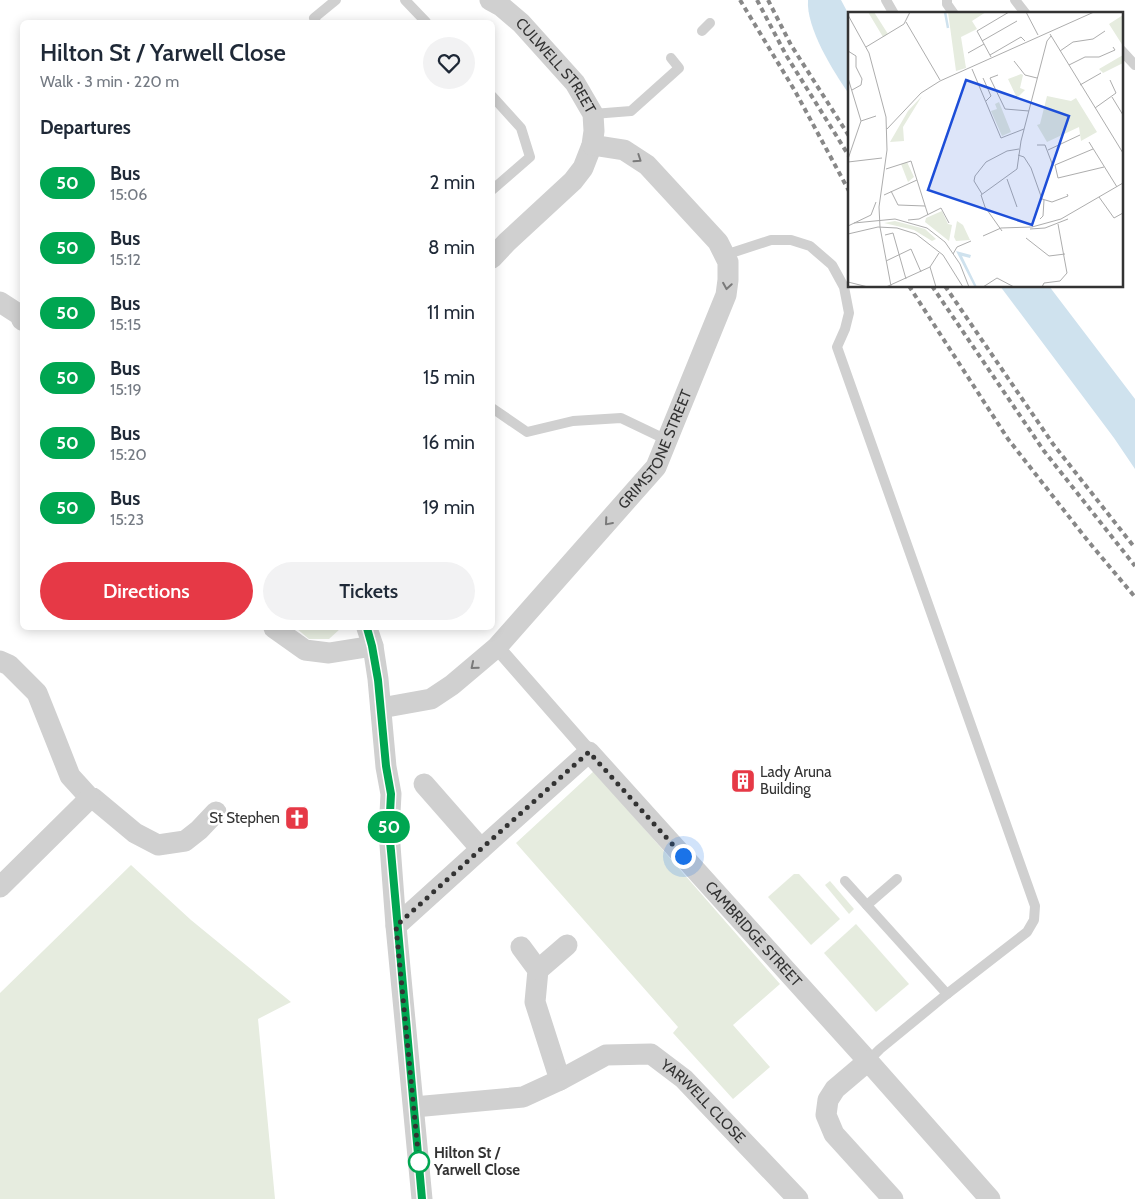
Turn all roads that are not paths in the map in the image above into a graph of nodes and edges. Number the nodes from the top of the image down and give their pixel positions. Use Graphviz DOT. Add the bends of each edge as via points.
graph roads {
  1 [pos="336,0"];
  2 [pos="405,0"];
  3 [pos="490,0"];
  4 [pos="886,0"];
  5 [pos="947,0"];
  6 [pos="1015,0"];
  7 [pos="893,12"];
  8 [pos="953,12"];
  9 [pos="1024,12"];
  10 [pos="315,20"];
  11 [pos="424,20"];
  12 [pos="710,23"];
  13 [pos="702,31"];
  14 [pos="1122,51"];
  15 [pos="672,58"];
  16 [pos="1135,66"];
  17 [pos="495,99"];
  18 [pos="593,114"];
  19 [pos="592,145"];
  20 [pos="495,187"];
  21 [pos="495,249"];
  22 [pos="725,255"];
  23 [pos="0,302"];
  24 [pos="20,316"];
  25 [pos="495,410"];
  26 [pos="666,440"];
  27 [pos="277,630"];
  28 [pos="370,637"];
  29 [pos="497,648"];
  30 [pos="0,661"];
  31 [pos="381,708"];
  32 [pos="589,752"];
  33 [pos="424,784"];
  34 [pos="90,798"];
  35 [pos="216,812"];
  36 [pos="481,849"];
  37 [pos="897,879"];
  38 [pos="845,881"];
  39 [pos="0,886"];
  40 [pos="867,905"];
  41 [pos="396,926"];
  42 [pos="567,945"];
  43 [pos="521,948"];
  44 [pos="538,970"];
  45 [pos="947,994"];
  46 [pos="868,1061"];
  47 [pos="560,1080"];
  48 [pos="414,1108"];
  49 [pos="422,1199"];
  50 [pos="798,1199"];
  51 [pos="893,1199"];
  52 [pos="990,1199"];
  1 -- 10 [label="lane"];
  2 -- 11 [label="lane"];
  3 -- 18 [label="street, CULWELL STREET" via="522,23 575,83"];
  4 -- 7 [label="lane"];
  5 -- 8 [label="lane"];
  6 -- 9 [label="lane"];
  12 -- 13 [label="lane"];
  14 -- 16 [label="lane"];
  15 -- 18 [label="lane" via="679,68 631,110"];
  17 -- 20 [label="lane" via="521,128 530,157"];
  18 -- 19 [label="street, CULWELL STREET"];
  19 -- 21 [label="street, CULWELL STREET" via="583,168 573,181"];
  19 -- 22 [label="street, GRIMSTONE STREET, one-way" via="624,150 647,165 718,242"];
  22 -- 26 [label="street, GRIMSTONE STREET, one-way" via="728,262 726,295"];
  22 -- 45 [label="lane" via="771,240 791,240 810,246 832,265 844,287 849,313 836,347 1035,906 1034,920 1027,932"];
  23 -- 24 [label="street"];
  25 -- 26 [label="lane" via="527,432 573,421 621,418"];
  26 -- 29 [label="street, GRIMSTONE STREET, one-way" via="656,467"];
  27 -- 28 [label="street" via="305,650 329,653"];
  28 -- 31 [label="street"];
  29 -- 31 [label="street, GRIMSTONE STREET, one-way" via="431,699"];
  29 -- 32 [label="street, CAMBRIDGE STREET"];
  30 -- 34 [label="street" via="37,693 70,776"];
  31 -- 41 [label="street" via="391,794 389,832"];
  32 -- 36 [label="street"];
  32 -- 46 [label="street, CAMBRIDGE STREET"];
  33 -- 36 [label="street"];
  34 -- 35 [label="street" via="135,833 158,845 185,841"];
  34 -- 39 [label="street"];
  36 -- 41 [label="street"];
  37 -- 40 [label="lane"];
  38 -- 40 [label="lane"];
  40 -- 45 [label="lane"];
  41 -- 48 [label="street"];
  42 -- 44 [label="street"];
  43 -- 44 [label="street"];
  44 -- 47 [label="street" via="536,1002"];
  45 -- 46 [label="lane"];
  46 -- 51 [label="street" via="835,1089 828,1100 826,1115 834,1134"];
  46 -- 52 [label="street, CAMBRIDGE STREET"];
  47 -- 48 [label="street, YARWELL CLOSE" via="523,1097"];
  47 -- 50 [label="street, YARWELL CLOSE" via="606,1055 651,1054 684,1079"];
  48 -- 49 [label="street"];
}
